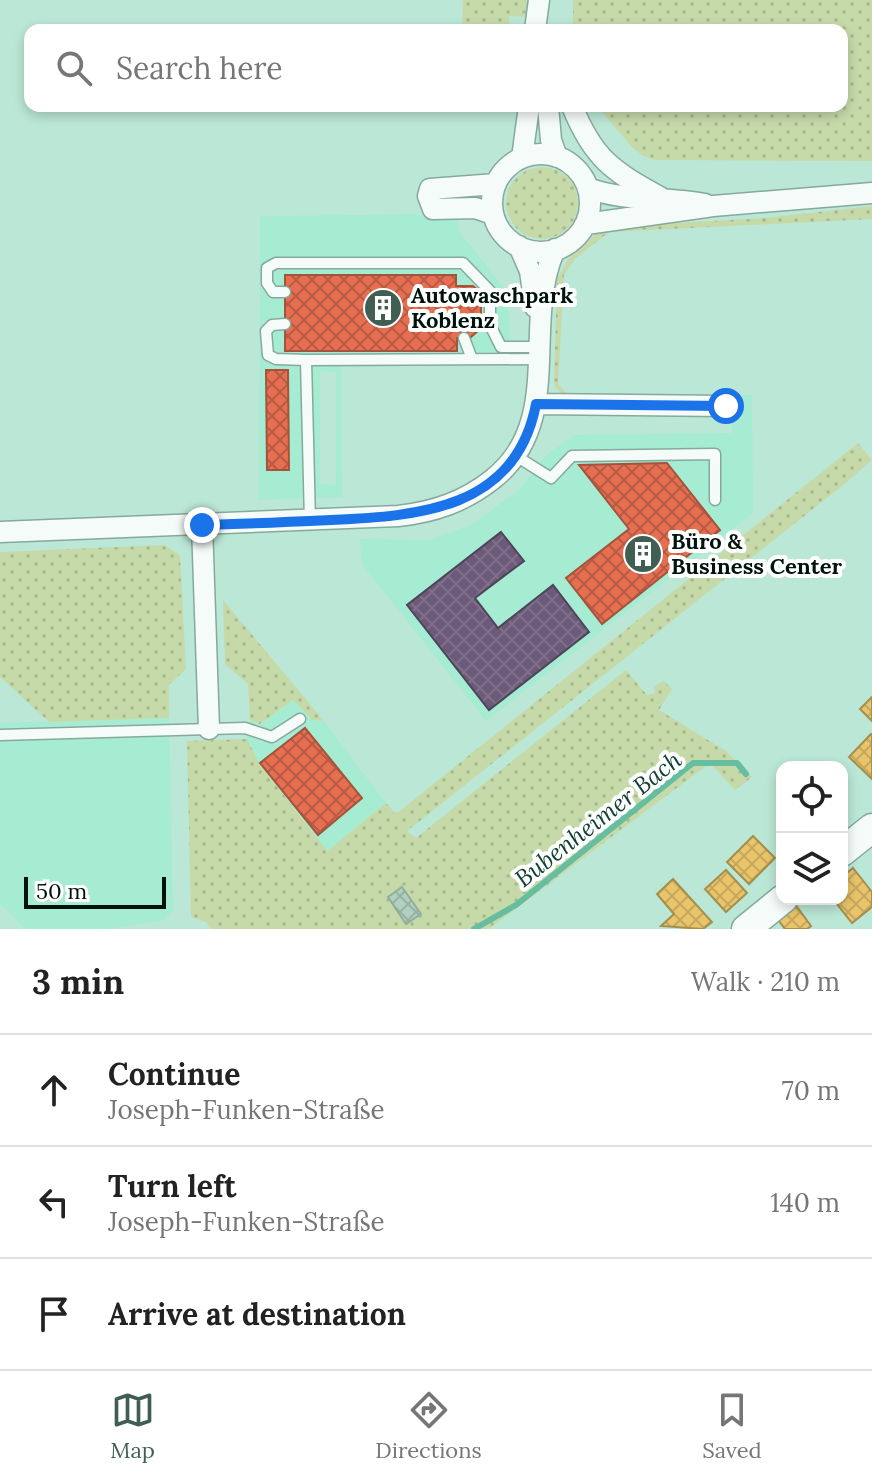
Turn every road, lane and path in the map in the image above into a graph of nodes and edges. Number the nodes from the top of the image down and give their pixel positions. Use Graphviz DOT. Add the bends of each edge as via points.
graph roads {
  1 [pos="539,0"];
  2 [pos="545,0"];
  3 [pos="536,24"];
  4 [pos="547,24"];
  5 [pos="528,112"];
  6 [pos="549,112"];
  7 [pos="575,112"];
  8 [pos="557,157"];
  9 [pos="522,158"];
  10 [pos="496,184"];
  11 [pos="588,188"];
  12 [pos="872,193"];
  13 [pos="660,197"];
  14 [pos="713,206"];
  15 [pos="493,214"];
  16 [pos="586,224"];
  17 [pos="519,246"];
  18 [pos="555,249"];
  19 [pos="285,292"];
  20 [pos="285,324"];
  21 [pos="464,338"];
  22 [pos="539,346"];
  23 [pos="472,359"];
  24 [pos="306,360"];
  25 [pos="536,404"];
  26 [pos="726,406"];
  27 [pos="516,456"];
  28 [pos="715,500"];
  29 [pos="310,521"];
  30 [pos="202,525"];
  31 [pos="0,532"];
  32 [pos="300,719"];
  33 [pos="209,729"];
  34 [pos="0,735"];
  35 [pos="872,828"];
  36 [pos="848,847"];
  37 [pos="776,905"];
  38 [pos="746,929"];
  1 -- 3 [label="street"];
  2 -- 4 [label="street"];
  5 -- 9 [label="street"];
  6 -- 8 [label="street"];
  7 -- 13 [label="street" via="603,162"];
  8 -- 9 [label="street"];
  8 -- 11 [label="street" via="576,169"];
  9 -- 10 [label="street"];
  10 -- 15 [label="street"];
  10 -- 15 [label="street" via="430,189 428,196 433,209 475,208"];
  11 -- 13 [label="street" via="618,196"];
  11 -- 16 [label="street"];
  12 -- 14 [label="street"];
  13 -- 14 [label="street"];
  14 -- 16 [label="street"];
  15 -- 17 [label="street" via="502,232"];
  16 -- 18 [label="street" via="573,241"];
  17 -- 18 [label="street"];
  17 -- 22 [label="street" via="530,271"];
  18 -- 22 [label="street" via="546,273"];
  19 -- 22 [label="lane" via="273,292 267,283 267,268 276,263 463,263 490,291 490,325 501,347"];
  20 -- 24 [label="lane" via="266,331 268,355"];
  21 -- 23 [label="lane"];
  22 -- 23 [label="lane"];
  22 -- 25 [label="street"];
  23 -- 24 [label="lane"];
  24 -- 29 [label="lane"];
  25 -- 26 [label="street"];
  25 -- 27 [label="street"];
  27 -- 28 [label="lane" via="551,478 572,456 715,454"];
  27 -- 29 [label="street" via="479,490 443,508"];
  29 -- 30 [label="street"];
  30 -- 31 [label="street"];
  30 -- 33 [label="street"];
  32 -- 33 [label="lane" via="272,737 245,728"];
  33 -- 34 [label="lane"];
  35 -- 36 [label="street"];
  37 -- 38 [label="street"];
}
